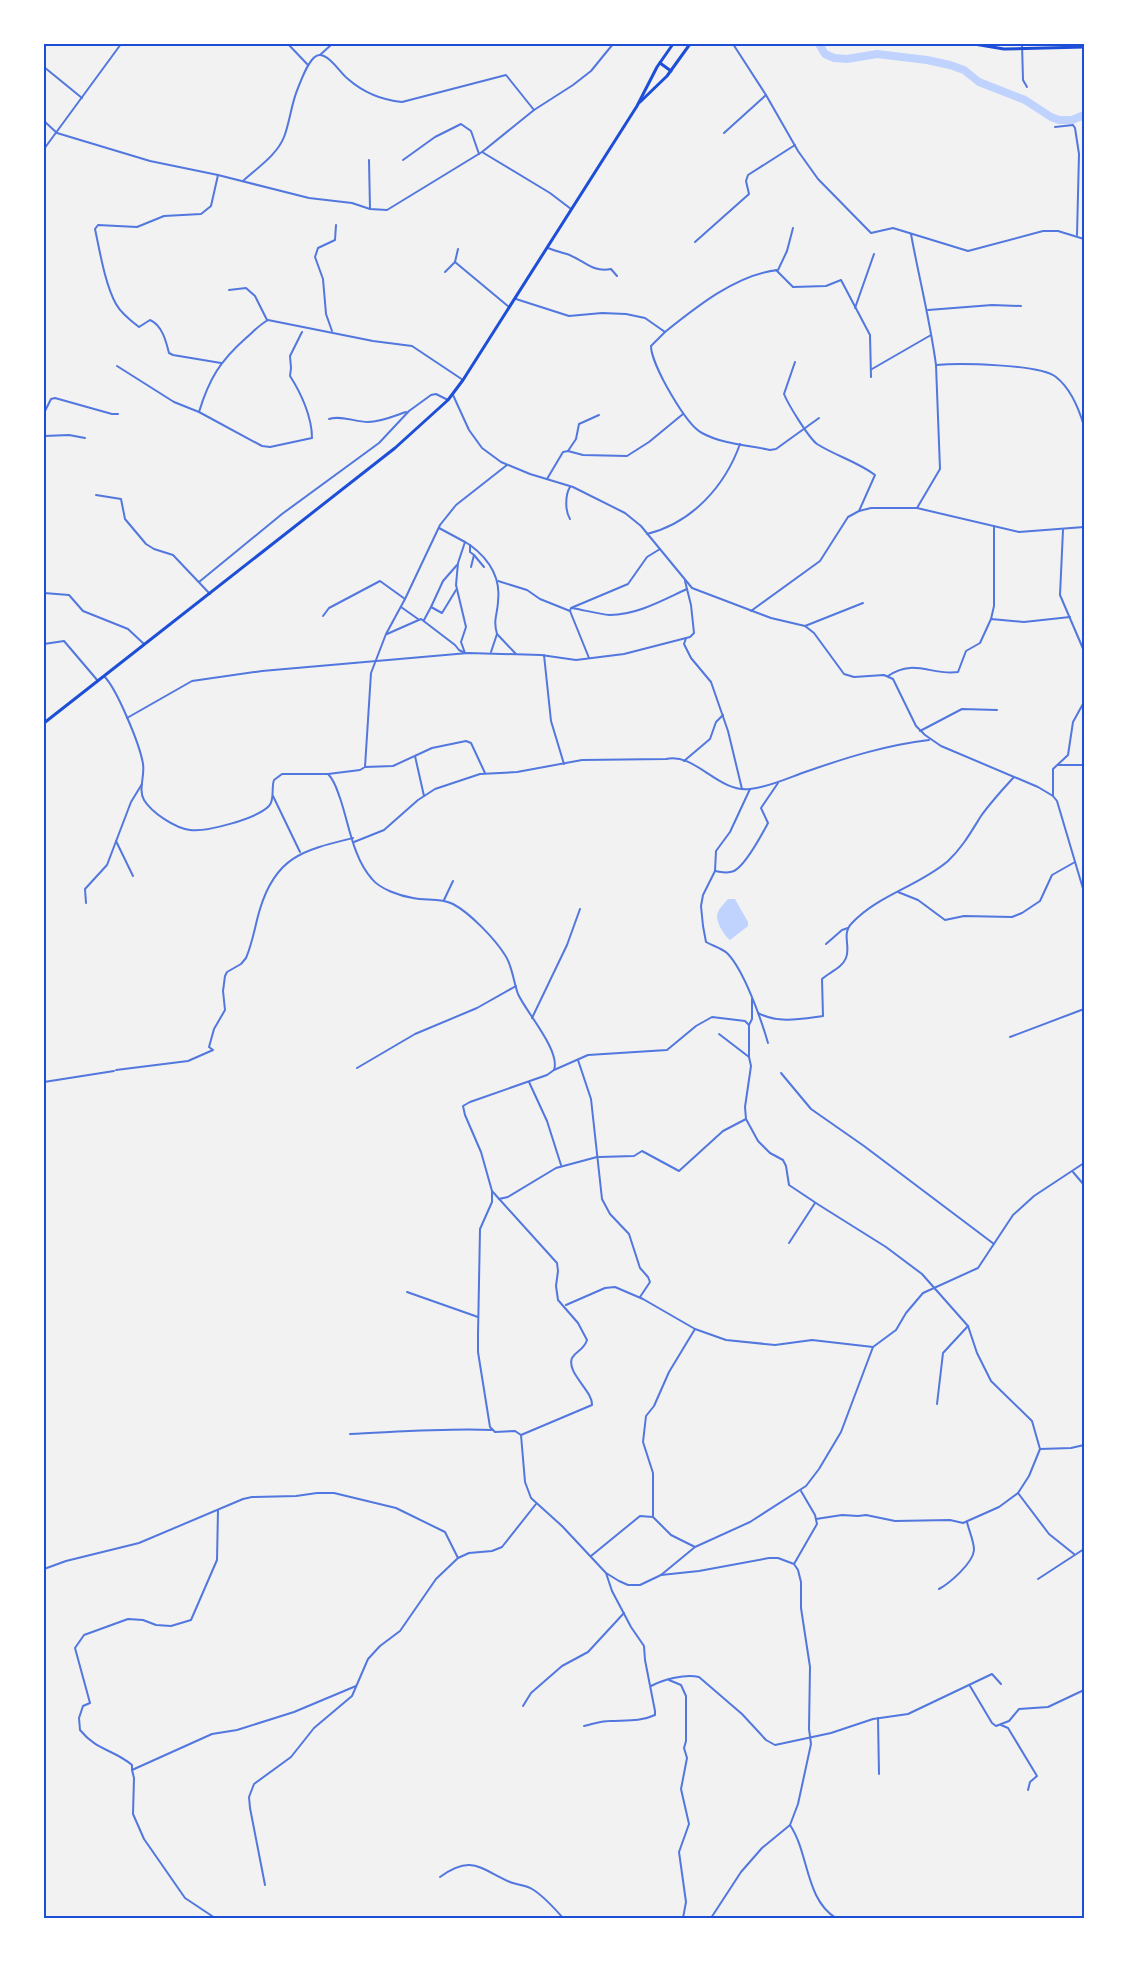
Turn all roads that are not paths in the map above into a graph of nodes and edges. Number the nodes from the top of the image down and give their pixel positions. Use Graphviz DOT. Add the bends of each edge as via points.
graph roads {
  1 [pos="121,44"];
  2 [pos="288,44"];
  3 [pos="332,44"];
  4 [pos="613,44"];
  5 [pos="673,44"];
  6 [pos="690,44"];
  7 [pos="733,44"];
  8 [pos="974,44"];
  9 [pos="1022,44"];
  10 [pos="1000,46"];
  11 [pos="1084,47"];
  12 [pos="1022,49"];
  13 [pos="320,55"];
  14 [pos="659,63"];
  15 [pos="309,65"];
  16 [pos="44,67"];
  17 [pos="671,71"];
  18 [pos="1027,87"];
  19 [pos="766,95"];
  20 [pos="82,98"];
  21 [pos="637,106"];
  22 [pos="534,110"];
  23 [pos="44,121"];
  24 [pos="1055,127"];
  25 [pos="57,133"];
  26 [pos="723,133"];
  27 [pos="795,145"];
  28 [pos="44,149"];
  29 [pos="481,153"];
  30 [pos="369,160"];
  31 [pos="403,160"];
  32 [pos="218,175"];
  33 [pos="243,180"];
  34 [pos="370,209"];
  35 [pos="572,210"];
  36 [pos="336,225"];
  37 [pos="793,228"];
  38 [pos="911,234"];
  39 [pos="1077,236"];
  40 [pos="1084,239"];
  41 [pos="695,242"];
  42 [pos="548,248"];
  43 [pos="458,249"];
  44 [pos="874,254"];
  45 [pos="454,262"];
  46 [pos="776,270"];
  47 [pos="445,272"];
  48 [pos="617,276"];
  49 [pos="229,290"];
  50 [pos="516,299"];
  51 [pos="1021,306"];
  52 [pos="510,308"];
  53 [pos="855,308"];
  54 [pos="928,310"];
  55 [pos="268,320"];
  56 [pos="302,332"];
  57 [pos="332,332"];
  58 [pos="665,332"];
  59 [pos="932,335"];
  60 [pos="795,362"];
  61 [pos="221,363"];
  62 [pos="936,365"];
  63 [pos="117,366"];
  64 [pos="872,369"];
  65 [pos="872,377"];
  66 [pos="463,380"];
  67 [pos="453,395"];
  68 [pos="448,400"];
  69 [pos="409,411"];
  70 [pos="199,412"];
  71 [pos="44,413"];
  72 [pos="118,414"];
  73 [pos="599,414"];
  74 [pos="684,414"];
  75 [pos="819,418"];
  76 [pos="329,419"];
  77 [pos="1084,426"];
  78 [pos="805,429"];
  79 [pos="44,436"];
  80 [pos="85,438"];
  81 [pos="740,444"];
  82 [pos="568,451"];
  83 [pos="507,465"];
  84 [pos="547,479"];
  85 [pos="570,487"];
  86 [pos="96,495"];
  87 [pos="917,508"];
  88 [pos="859,511"];
  89 [pos="570,519"];
  90 [pos="994,526"];
  91 [pos="1084,527"];
  92 [pos="439,528"];
  93 [pos="1063,530"];
  94 [pos="647,534"];
  95 [pos="465,542"];
  96 [pos="470,545"];
  97 [pos="660,548"];
  98 [pos="474,555"];
  99 [pos="458,563"];
  100 [pos="471,567"];
  101 [pos="484,567"];
  102 [pos="498,581"];
  103 [pos="685,581"];
  104 [pos="199,582"];
  105 [pos="456,585"];
  106 [pos="687,589"];
  107 [pos="44,593"];
  108 [pos="210,594"];
  109 [pos="405,599"];
  110 [pos="863,603"];
  111 [pos="401,606"];
  112 [pos="431,607"];
  113 [pos="570,609"];
  114 [pos="751,610"];
  115 [pos="323,616"];
  116 [pos="1070,617"];
  117 [pos="991,619"];
  118 [pos="422,620"];
  119 [pos="805,626"];
  120 [pos="386,634"];
  121 [pos="497,634"];
  122 [pos="686,638"];
  123 [pos="44,644"];
  124 [pos="144,644"];
  125 [pos="1084,651"];
  126 [pos="465,653"];
  127 [pos="490,653"];
  128 [pos="516,654"];
  129 [pos="544,655"];
  130 [pos="589,658"];
  131 [pos="374,662"];
  132 [pos="104,675"];
  133 [pos="888,676"];
  134 [pos="98,681"];
  135 [pos="1084,702"];
  136 [pos="997,710"];
  137 [pos="723,715"];
  138 [pos="126,718"];
  139 [pos="44,723"];
  140 [pos="921,730"];
  141 [pos="931,740"];
  142 [pos="415,756"];
  143 [pos="684,761"];
  144 [pos="564,764"];
  145 [pos="1058,765"];
  146 [pos="1084,765"];
  147 [pos="365,767"];
  148 [pos="484,773"];
  149 [pos="328,774"];
  150 [pos="1014,777"];
  151 [pos="144,781"];
  152 [pos="779,781"];
  153 [pos="742,789"];
  154 [pos="750,789"];
  155 [pos="272,795"];
  156 [pos="424,796"];
  157 [pos="1053,796"];
  158 [pos="353,840"];
  159 [pos="116,841"];
  160 [pos="300,852"];
  161 [pos="1076,862"];
  162 [pos="715,871"];
  163 [pos="133,876"];
  164 [pos="453,881"];
  165 [pos="898,892"];
  166 [pos="1084,892"];
  167 [pos="444,900"];
  168 [pos="86,903"];
  169 [pos="580,909"];
  170 [pos="848,928"];
  171 [pos="826,944"];
  172 [pos="516,986"];
  173 [pos="752,999"];
  174 [pos="1084,1009"];
  175 [pos="758,1013"];
  176 [pos="532,1018"];
  177 [pos="749,1025"];
  178 [pos="719,1034"];
  179 [pos="1010,1037"];
  180 [pos="768,1043"];
  181 [pos="749,1056"];
  182 [pos="578,1060"];
  183 [pos="357,1068"];
  184 [pos="554,1071"];
  185 [pos="781,1072"];
  186 [pos="44,1082"];
  187 [pos="529,1082"];
  188 [pos="746,1119"];
  189 [pos="598,1157"];
  190 [pos="1084,1163"];
  191 [pos="561,1166"];
  192 [pos="1073,1172"];
  193 [pos="1084,1185"];
  194 [pos="492,1191"];
  195 [pos="499,1199"];
  196 [pos="815,1203"];
  197 [pos="789,1243"];
  198 [pos="994,1244"];
  199 [pos="934,1288"];
  200 [pos="407,1292"];
  201 [pos="640,1297"];
  202 [pos="564,1305"];
  203 [pos="478,1317"];
  204 [pos="968,1326"];
  205 [pos="695,1329"];
  206 [pos="873,1347"];
  207 [pos="937,1404"];
  208 [pos="492,1430"];
  209 [pos="350,1434"];
  210 [pos="521,1435"];
  211 [pos="1084,1445"];
  212 [pos="1040,1449"];
  213 [pos="801,1491"];
  214 [pos="1018,1493"];
  215 [pos="536,1504"];
  216 [pos="218,1509"];
  217 [pos="653,1517"];
  218 [pos="816,1519"];
  219 [pos="967,1522"];
  220 [pos="695,1547"];
  221 [pos="1084,1549"];
  222 [pos="1074,1554"];
  223 [pos="591,1556"];
  224 [pos="458,1558"];
  225 [pos="794,1564"];
  226 [pos="44,1569"];
  227 [pos="606,1573"];
  228 [pos="661,1575"];
  229 [pos="1038,1579"];
  230 [pos="939,1589"];
  231 [pos="624,1613"];
  232 [pos="668,1680"];
  233 [pos="1001,1684"];
  234 [pos="357,1685"];
  235 [pos="651,1686"];
  236 [pos="970,1686"];
  237 [pos="1084,1690"];
  238 [pos="523,1706"];
  239 [pos="878,1718"];
  240 [pos="1001,1725"];
  241 [pos="585,1726"];
  242 [pos="810,1736"];
  243 [pos="132,1770"];
  244 [pos="879,1774"];
  245 [pos="1028,1790"];
  246 [pos="790,1825"];
  247 [pos="440,1877"];
  248 [pos="265,1885"];
  249 [pos="831,1917"];
  250 [pos="215,1918"];
  251 [pos="563,1918"];
  252 [pos="683,1918"];
  253 [pos="711,1918"];
  254 [pos="836,1918"];
  1 -- 20 [label="street"];
  2 -- 15 [label="street"];
  3 -- 13 [label="street"];
  4 -- 22 [label="street" via="591,71"];
  5 -- 14 [label="main road"];
  6 -- 17 [label="main road"];
  7 -- 19 [label="street"];
  8 -- 10 [label="main road"];
  9 -- 12 [label="street"];
  10 -- 12 [label="main road"];
  11 -- 12 [label="main road"];
  12 -- 18 [label="street" via="1023,80"];
  13 -- 15 [label="street"];
  13 -- 22 [label="street" via="361,88 390,101 411,100 506,75"];
  14 -- 17 [label="main road"];
  14 -- 21 [label="main road"];
  15 -- 33 [label="street" via="281,143"];
  16 -- 20 [label="street"];
  17 -- 21 [label="main road"];
  19 -- 26 [label="street"];
  19 -- 27 [label="street"];
  20 -- 25 [label="street"];
  21 -- 35 [label="main road"];
  22 -- 29 [label="street"];
  23 -- 25 [label="street"];
  24 -- 39 [label="street" via="1075,128 1079,154"];
  25 -- 28 [label="street"];
  25 -- 32 [label="street" via="150,161"];
  27 -- 38 [label="street" via="818,179 869,232 890,228"];
  27 -- 41 [label="street" via="748,175 749,194"];
  29 -- 31 [label="street" via="471,131 461,124"];
  29 -- 34 [label="street" via="394,207"];
  29 -- 35 [label="street"];
  30 -- 34 [label="street"];
  32 -- 33 [label="street"];
  32 -- 61 [label="street" via="211,206 201,214 164,216 137,227 98,225 95,230 120,310 139,327 150,320 155,322 171,354"];
  33 -- 34 [label="street"];
  35 -- 42 [label="main road"];
  36 -- 57 [label="street" via="335,240 315,252"];
  37 -- 46 [label="street" via="787,251"];
  38 -- 39 [label="street" via="968,251 1035,232 1058,231"];
  38 -- 54 [label="street"];
  39 -- 40 [label="street"];
  42 -- 48 [label="street" via="598,270 614,270"];
  42 -- 50 [label="main road"];
  43 -- 45 [label="street"];
  44 -- 53 [label="street"];
  45 -- 47 [label="street"];
  45 -- 52 [label="street"];
  46 -- 53 [label="street" via="793,287 826,286 841,280"];
  46 -- 58 [label="street" via="721,291"];
  49 -- 55 [label="street" via="248,289"];
  50 -- 52 [label="main road"];
  50 -- 58 [label="street" via="569,316 602,313 645,318"];
  51 -- 54 [label="street"];
  52 -- 66 [label="main road"];
  53 -- 64 [label="street" via="870,336"];
  54 -- 59 [label="street"];
  55 -- 57 [label="street"];
  55 -- 61 [label="street"];
  56 -- 70 [label="street" via="290,356 290,374 304,404 312,438 266,447"];
  57 -- 66 [label="street" via="412,346"];
  58 -- 74 [label="street" via="650,348 667,388"];
  59 -- 62 [label="street"];
  59 -- 64 [label="street"];
  60 -- 78 [label="street" via="784,394"];
  61 -- 70 [label="street" via="210,380"];
  62 -- 77 [label="street" via="1048,373 1062,382"];
  62 -- 87 [label="street" via="940,469"];
  63 -- 70 [label="street" via="174,402"];
  64 -- 65 [label="street"];
  66 -- 67 [label="main road"];
  67 -- 68 [label="main road"];
  67 -- 83 [label="street" via="482,448"];
  68 -- 69 [label="street" via="431,394"];
  68 -- 108 [label="main road" via="395,448"];
  69 -- 76 [label="street" via="376,421"];
  69 -- 104 [label="street" via="379,443 282,514"];
  71 -- 72 [label="street" via="55,398"];
  73 -- 82 [label="street" via="579,424"];
  74 -- 81 [label="street" via="699,432"];
  74 -- 82 [label="street" via="627,456"];
  75 -- 78 [label="street"];
  78 -- 81 [label="street" via="773,450"];
  78 -- 88 [label="street" via="816,443 875,475"];
  79 -- 80 [label="street"];
  81 -- 94 [label="street" via="725,477 709,496 670,527"];
  82 -- 84 [label="street" via="561,454"];
  83 -- 84 [label="street"];
  83 -- 92 [label="street" via="456,505"];
  84 -- 85 [label="street"];
  85 -- 89 [label="street" via="566,509"];
  85 -- 94 [label="street" via="625,513"];
  86 -- 104 [label="street" via="121,500 125,519 146,544 173,555"];
  87 -- 88 [label="street"];
  87 -- 90 [label="street"];
  88 -- 114 [label="street" via="848,517 820,561"];
  90 -- 93 [label="street" via="1019,532"];
  90 -- 117 [label="street"];
  91 -- 93 [label="street"];
  92 -- 95 [label="street"];
  92 -- 109 [label="street"];
  93 -- 116 [label="street" via="1060,592"];
  94 -- 97 [label="street"];
  95 -- 96 [label="street"];
  95 -- 99 [label="street"];
  96 -- 98 [label="street"];
  96 -- 102 [label="street" via="485,559"];
  97 -- 103 [label="street"];
  97 -- 113 [label="street" via="647,557 628,584"];
  98 -- 100 [label="street"];
  98 -- 101 [label="street"];
  99 -- 105 [label="street"];
  99 -- 112 [label="street" via="443,580"];
  102 -- 113 [label="street"];
  102 -- 121 [label="street" via="494,626"];
  103 -- 106 [label="street"];
  103 -- 114 [label="street" via="704,594"];
  104 -- 108 [label="street"];
  105 -- 112 [label="street" via="456,592 442,613"];
  105 -- 126 [label="street" via="466,627 461,642"];
  106 -- 113 [label="street" via="655,605 619,614"];
  106 -- 122 [label="street" via="695,630"];
  107 -- 124 [label="street" via="73,597 83,611 128,629"];
  108 -- 124 [label="main road"];
  109 -- 111 [label="street"];
  109 -- 115 [label="street" via="380,581 329,608"];
  110 -- 119 [label="street"];
  111 -- 118 [label="street"];
  111 -- 120 [label="street"];
  112 -- 118 [label="street"];
  113 -- 130 [label="street"];
  114 -- 119 [label="street"];
  116 -- 117 [label="street" via="1024,622"];
  116 -- 125 [label="street"];
  117 -- 133 [label="street" via="980,643 966,651 958,672 909,667"];
  118 -- 120 [label="street"];
  118 -- 126 [label="street"];
  119 -- 133 [label="street" via="843,674"];
  120 -- 131 [label="street"];
  121 -- 127 [label="street"];
  121 -- 128 [label="street"];
  122 -- 130 [label="street" via="624,654"];
  122 -- 137 [label="street" via="684,644 711,682"];
  123 -- 134 [label="street" via="64,641"];
  124 -- 132 [label="main road"];
  126 -- 127 [label="street"];
  126 -- 131 [label="street"];
  127 -- 128 [label="street"];
  128 -- 129 [label="street"];
  129 -- 130 [label="street"];
  129 -- 144 [label="street" via="549,710"];
  131 -- 138 [label="street" via="192,681"];
  131 -- 147 [label="street" via="368,696"];
  132 -- 134 [label="main road"];
  132 -- 138 [label="street" via="113,685"];
  133 -- 140 [label="street"];
  134 -- 139 [label="main road"];
  135 -- 145 [label="street" via="1073,722 1068,755"];
  136 -- 140 [label="street" via="962,710"];
  137 -- 143 [label="street" via="710,739"];
  137 -- 153 [label="street"];
  138 -- 151 [label="street" via="143,764"];
  140 -- 141 [label="street"];
  141 -- 150 [label="street"];
  141 -- 152 [label="street" via="899,743"];
  142 -- 147 [label="street" via="393,766"];
  142 -- 148 [label="street" via="466,741 471,743"];
  142 -- 156 [label="street"];
  143 -- 144 [label="street" via="675,757"];
  143 -- 153 [label="street" via="725,785"];
  144 -- 148 [label="street"];
  145 -- 146 [label="street"];
  145 -- 157 [label="street" via="1053,769"];
  147 -- 149 [label="street"];
  148 -- 156 [label="street"];
  149 -- 155 [label="street" via="282,774 274,780"];
  149 -- 158 [label="street"];
  150 -- 157 [label="street"];
  150 -- 165 [label="street" via="956,853 932,873"];
  151 -- 155 [label="street" via="144,800 164,818 188,830 203,830 252,816 270,805"];
  151 -- 159 [label="street"];
  152 -- 154 [label="street"];
  152 -- 162 [label="street" via="761,808 768,823 744,861 736,870"];
  153 -- 154 [label="street"];
  154 -- 162 [label="street" via="716,851"];
  155 -- 160 [label="street"];
  156 -- 158 [label="street" via="384,830"];
  157 -- 161 [label="street"];
  158 -- 160 [label="street"];
  158 -- 167 [label="street" via="373,881 413,898"];
  159 -- 163 [label="street"];
  159 -- 168 [label="street" via="107,866 85,889"];
  160 -- 186 [label="street" via="267,888 246,958 225,976 225,1010 214,1029 209,1047 213,1050 188,1061"];
  161 -- 165 [label="street" via="1052,875 1040,901 1012,917 964,916 945,920 918,900"];
  161 -- 166 [label="street"];
  162 -- 173 [label="street" via="701,906 706,942 731,958"];
  164 -- 167 [label="street"];
  165 -- 170 [label="street" via="866,909"];
  167 -- 172 [label="street" via="467,913 501,949 510,963"];
  169 -- 176 [label="street"];
  170 -- 171 [label="street"];
  170 -- 175 [label="street" via="847,956 822,979 823,1016 784,1020"];
  172 -- 176 [label="street"];
  172 -- 183 [label="street" via="477,1008 415,1034"];
  173 -- 175 [label="street"];
  173 -- 177 [label="street"];
  174 -- 179 [label="street"];
  175 -- 180 [label="street"];
  176 -- 184 [label="street" via="555,1060"];
  177 -- 181 [label="street"];
  177 -- 182 [label="street" via="746,1021 712,1017 668,1050 588,1055"];
  178 -- 181 [label="street"];
  181 -- 188 [label="street"];
  182 -- 184 [label="street"];
  182 -- 189 [label="street" via="591,1099"];
  184 -- 187 [label="street"];
  185 -- 198 [label="street" via="811,1109"];
  187 -- 191 [label="street"];
  187 -- 194 [label="street" via="463,1106"];
  188 -- 189 [label="street" via="723,1131 679,1171 642,1151 634,1156"];
  188 -- 196 [label="street" via="758,1141 783,1160 789,1185"];
  189 -- 191 [label="street"];
  189 -- 201 [label="street" via="602,1198 610,1214 629,1234 640,1268 650,1282"];
  190 -- 192 [label="street"];
  191 -- 195 [label="street"];
  192 -- 193 [label="street"];
  192 -- 198 [label="street" via="1020,1209"];
  194 -- 195 [label="street"];
  194 -- 203 [label="street" via="492,1202 480,1229"];
  195 -- 202 [label="street" via="557,1263 558,1300"];
  196 -- 197 [label="street"];
  196 -- 199 [label="street" via="886,1247"];
  198 -- 199 [label="street" via="978,1268"];
  199 -- 204 [label="street"];
  199 -- 206 [label="street" via="923,1293 896,1330"];
  200 -- 203 [label="street"];
  201 -- 202 [label="street" via="610,1287"];
  201 -- 205 [label="street"];
  202 -- 210 [label="street" via="586,1338 585,1347 571,1364 593,1403"];
  203 -- 208 [label="street" via="478,1352"];
  204 -- 207 [label="street" via="943,1353"];
  204 -- 212 [label="street" via="992,1381 1032,1421"];
  205 -- 206 [label="street" via="735,1342 775,1345 812,1340"];
  205 -- 217 [label="street" via="646,1416 643,1442 653,1473"];
  206 -- 213 [label="street" via="841,1432 812,1481"];
  208 -- 209 [label="street"];
  208 -- 210 [label="street"];
  210 -- 215 [label="street" via="525,1482"];
  211 -- 212 [label="street"];
  212 -- 214 [label="street"];
  213 -- 218 [label="street"];
  213 -- 220 [label="street" via="750,1522"];
  214 -- 219 [label="street" via="1008,1503"];
  214 -- 222 [label="street" via="1049,1534"];
  215 -- 223 [label="street"];
  215 -- 224 [label="street" via="502,1547"];
  216 -- 224 [label="street" via="252,1497 334,1493 396,1508 442,1530"];
  216 -- 226 [label="street" via="139,1543"];
  216 -- 243 [label="street" via="217,1560 190,1620 171,1626 128,1619 84,1635 75,1648 90,1703 80,1713 80,1730 98,1748 129,1763"];
  217 -- 220 [label="street" via="671,1535"];
  217 -- 223 [label="street" via="635,1518"];
  218 -- 219 [label="street" via="866,1515 895,1521"];
  218 -- 225 [label="street" via="817,1524"];
  219 -- 230 [label="street" via="973,1556 951,1582"];
  220 -- 228 [label="street"];
  221 -- 222 [label="street"];
  222 -- 229 [label="street"];
  223 -- 227 [label="street"];
  224 -- 234 [label="street" via="431,1586 400,1631 368,1659"];
  225 -- 228 [label="street" via="770,1558"];
  225 -- 242 [label="street" via="801,1582 810,1667"];
  227 -- 228 [label="street" via="628,1585 640,1585"];
  227 -- 231 [label="street"];
  231 -- 235 [label="street" via="644,1646"];
  231 -- 238 [label="street" via="588,1652 551,1674"];
  232 -- 235 [label="street"];
  232 -- 242 [label="street" via="699,1677 772,1744"];
  232 -- 252 [label="street" via="681,1685 686,1696 687,1758 681,1789 689,1824 679,1858 686,1902"];
  233 -- 236 [label="street" via="992,1674"];
  234 -- 243 [label="street" via="294,1712 212,1734"];
  234 -- 248 [label="street" via="352,1696 314,1728 299,1750 251,1790 250,1808"];
  235 -- 241 [label="street" via="653,1716"];
  236 -- 239 [label="street" via="908,1714"];
  236 -- 240 [label="street" via="993,1723"];
  237 -- 240 [label="street" via="1048,1707 1019,1709"];
  239 -- 242 [label="street"];
  239 -- 244 [label="street"];
  240 -- 245 [label="street" via="1008,1728 1037,1776"];
  242 -- 246 [label="street" via="798,1804"];
  243 -- 250 [label="street" via="133,1814 144,1839 184,1898"];
  246 -- 249 [label="street" via="798,1836 817,1898"];
  246 -- 253 [label="street" via="741,1872"];
  247 -- 251 [label="street" via="454,1867 483,1867 510,1882 532,1888"];
  249 -- 254 [label="street"];
}
